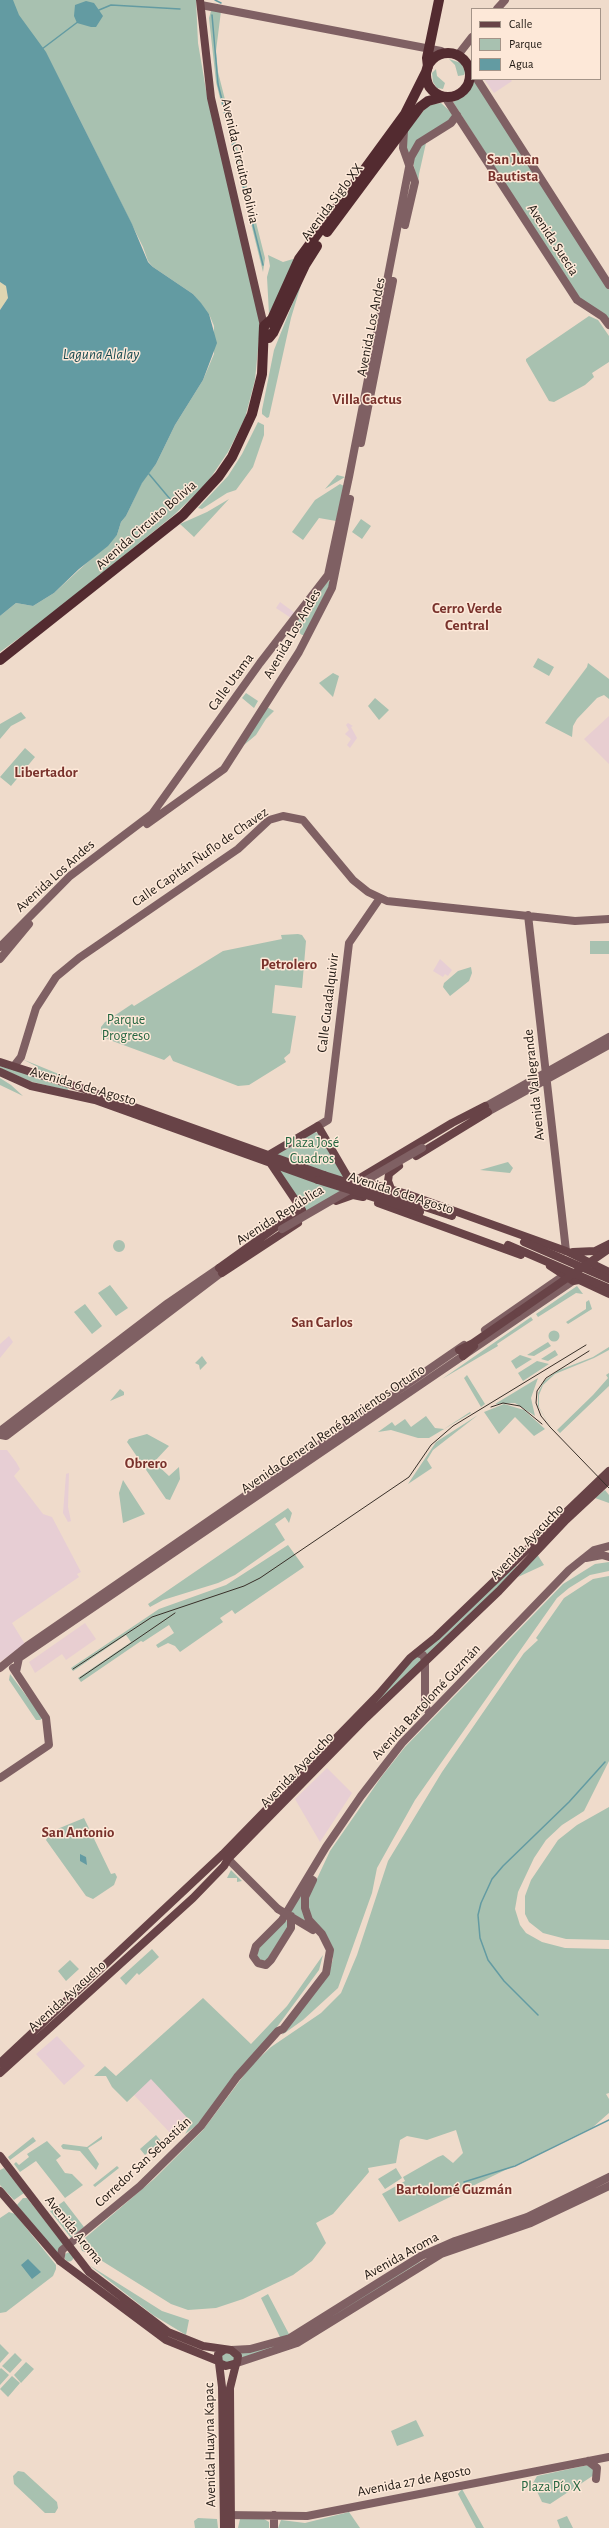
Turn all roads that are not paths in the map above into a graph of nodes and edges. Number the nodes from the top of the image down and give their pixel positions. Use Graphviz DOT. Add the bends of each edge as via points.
graph roads {
  1 [pos="439,0"];
  2 [pos="444,0"];
  3 [pos="505,0"];
  4 [pos="203,3"];
  5 [pos="498,8"];
  6 [pos="471,38"];
  7 [pos="429,48"];
  8 [pos="450,53"];
  9 [pos="427,68"];
  10 [pos="470,68"];
  11 [pos="478,80"];
  12 [pos="444,97"];
  13 [pos="457,115"];
  14 [pos="406,126"];
  15 [pos="410,163"];
  16 [pos="609,285"];
  17 [pos="609,325"];
  18 [pos="264,326"];
  19 [pos="265,338"];
  20 [pos="332,566"];
  21 [pos="0,660"];
  22 [pos="151,818"];
  23 [pos="380,898"];
  24 [pos="528,916"];
  25 [pos="609,919"];
  26 [pos="0,947"];
  27 [pos="0,959"];
  28 [pos="609,1037"];
  29 [pos="609,1045"];
  30 [pos="0,1062"];
  31 [pos="14,1066"];
  32 [pos="0,1072"];
  33 [pos="546,1076"];
  34 [pos="487,1109"];
  35 [pos="318,1126"];
  36 [pos="267,1156"];
  37 [pos="271,1164"];
  38 [pos="321,1178"];
  39 [pos="352,1178"];
  40 [pos="391,1189"];
  41 [pos="357,1195"];
  42 [pos="345,1197"];
  43 [pos="300,1207"];
  44 [pos="421,1209"];
  45 [pos="308,1217"];
  46 [pos="609,1244"];
  47 [pos="609,1250"];
  48 [pos="566,1251"];
  49 [pos="609,1261"];
  50 [pos="220,1270"];
  51 [pos="607,1271"];
  52 [pos="563,1276"];
  53 [pos="609,1279"];
  54 [pos="573,1281"];
  55 [pos="595,1287"];
  56 [pos="609,1290"];
  57 [pos="461,1353"];
  58 [pos="2,1434"];
  59 [pos="609,1471"];
  60 [pos="609,1480"];
  61 [pos="609,1546"];
  62 [pos="607,1555"];
  63 [pos="583,1559"];
  64 [pos="106,1595"];
  65 [pos="417,1653"];
  66 [pos="9,1662"];
  67 [pos="425,1662"];
  68 [pos="0,1668"];
  69 [pos="16,1672"];
  70 [pos="430,1714"];
  71 [pos="0,1778"];
  72 [pos="225,1857"];
  73 [pos="314,1866"];
  74 [pos="289,1916"];
  75 [pos="278,2031"];
  76 [pos="0,2063"];
  77 [pos="0,2073"];
  78 [pos="0,2156"];
  79 [pos="609,2177"];
  80 [pos="609,2186"];
  81 [pos="0,2191"];
  82 [pos="83,2234"];
  83 [pos="68,2246"];
  84 [pos="74,2253"];
  85 [pos="60,2261"];
  86 [pos="228,2350"];
  87 [pos="218,2362"];
  88 [pos="237,2364"];
  89 [pos="609,2458"];
  90 [pos="588,2461"];
  91 [pos="596,2478"];
  92 [pos="228,2515"];
  93 [pos="274,2515"];
  94 [pos="224,2528"];
  95 [pos="232,2528"];
  96 [pos="274,2528"];
  1 -- 7 [label="highway, Avenida Siglo XX"];
  2 -- 8 [label="highway" via="435,41"];
  3 -- 5 [label="street"];
  4 -- 7 [label="street"];
  4 -- 18 [label="main road, Avenida Circuito Bolivia" via="214,93 260,284 266,316"];
  6 -- 8 [label="street"];
  7 -- 8 [label="street"];
  7 -- 9 [label="highway, Avenida Siglo XX"];
  8 -- 9 [label="highway" via="437,56"];
  8 -- 10 [label="highway"];
  9 -- 12 [label="highway" via="429,86"];
  9 -- 18 [label="highway, Avenida Siglo XX" via="406,114 299,259 272,319"];
  10 -- 12 [label="highway" via="466,89 458,95"];
  11 -- 16 [label="street, Avenida Suecia"];
  12 -- 13 [label="street, Avenida Suecia"];
  12 -- 14 [label="highway, Avenida Siglo XX" via="424,104"];
  13 -- 15 [label="street, Avenida Los Andes" via="451,123 415,146"];
  13 -- 17 [label="street, Avenida Suecia" via="576,300 603,317"];
  14 -- 15 [label="street, Avenida Los Andes" via="402,144"];
  14 -- 19 [label="highway, Avenida Siglo XX" via="311,254 273,333 269,338"];
  15 -- 20 [label="street, Avenida Los Andes"];
  15 -- 22 [label="street, Avenida Los Andes" via="415,182 397,258 337,570 329,597 316,615 304,642 224,769"];
  18 -- 19 [label="highway, Avenida Circuito Bolivia"];
  19 -- 21 [label="highway, Avenida Circuito Bolivia" via="262,374 252,414 232,458 206,492 183,515"];
  20 -- 22 [label="street, Calle Utama" via="328,575 239,692"];
  22 -- 26 [label="street, Avenida Los Andes" via="74,872"];
  22 -- 27 [label="street, Avenida Los Andes" via="73,880 32,920"];
  23 -- 24 [label="street, Calle Capitán Ñuflo de Chavez" via="394,903"];
  23 -- 31 [label="street, Calle Capitán Ñuflo de Chavez" via="353,880 303,820 283,816 269,820 238,849 79,958 56,977 36,1008 21,1057"];
  23 -- 35 [label="street, Calle Guadalquivir" via="349,944 328,1120"];
  24 -- 25 [label="street, Calle Capitán Ñuflo de Chavez" via="575,921"];
  24 -- 33 [label="street, Avenida Vallegrande"];
  28 -- 33 [label="street, Avenida República"];
  29 -- 33 [label="street, Avenida República"];
  30 -- 31 [label="main road, Avenida 6 de Agosto"];
  31 -- 36 [label="main road, Avenida 6 de Agosto"];
  32 -- 37 [label="main road, Avenida 6 de Agosto" via="31,1086 95,1100"];
  33 -- 34 [label="street, Avenida República"];
  33 -- 48 [label="street, Avenida Vallegrande"];
  34 -- 39 [label="main road"];
  34 -- 40 [label="main road" via="391,1170 388,1178"];
  34 -- 50 [label="street, Avenida República, bridge" via="282,1228"];
  35 -- 36 [label="main road"];
  35 -- 39 [label="main road"];
  36 -- 38 [label="main road, Avenida 6 de Agosto"];
  37 -- 38 [label="main road, Avenida 6 de Agosto"];
  37 -- 43 [label="main road"];
  38 -- 44 [label="main road, Avenida 6 de Agosto, bridge"];
  39 -- 40 [label="main road, Avenida 6 de Agosto"];
  39 -- 41 [label="main road" via="352,1188"];
  39 -- 42 [label="main road"];
  40 -- 48 [label="main road, Avenida 6 de Agosto"];
  41 -- 42 [label="main road, Avenida 6 de Agosto"];
  41 -- 52 [label="main road, Avenida 6 de Agosto" via="498,1245 555,1268"];
  42 -- 45 [label="main road, Avenida República"];
  43 -- 45 [label="main road"];
  43 -- 50 [label="main road" via="297,1212"];
  44 -- 53 [label="main road, Avenida 6 de Agosto, bridge" via="524,1242"];
  44 -- 56 [label="main road, Avenida 6 de Agosto, bridge"];
  45 -- 50 [label="main road, Avenida República"];
  46 -- 48 [label="main road" via="587,1252"];
  47 -- 57 [label="main road, bridge"];
  48 -- 51 [label="main road, Avenida 6 de Agosto"];
  49 -- 51 [label="main road"];
  50 -- 58 [label="street, Avenida República"];
  51 -- 52 [label="main road" via="584,1266"];
  51 -- 55 [label="main road"];
  52 -- 54 [label="main road, Avenida 6 de Agosto"];
  52 -- 57 [label="street, Avenida General René Barrientos Ortuño"];
  54 -- 55 [label="main road, Avenida 6 de Agosto" via="579,1280"];
  54 -- 57 [label="street, Avenida General René Barrientos Ortuño"];
  55 -- 56 [label="main road, Avenida 6 de Agosto"];
  57 -- 64 [label="street, Avenida General René Barrientos Ortuño"];
  59 -- 65 [label="main road, Avenida Ayacucho"];
  60 -- 67 [label="main road, Avenida Ayacucho"];
  61 -- 63 [label="street, Avenida Bartolomé Guzmán" via="594,1550"];
  62 -- 63 [label="street"];
  63 -- 70 [label="street, Avenida Bartolomé Guzmán" via="551,1588"];
  64 -- 66 [label="street" via="16,1654"];
  64 -- 69 [label="street" via="19,1658"];
  65 -- 67 [label="street" via="423,1655"];
  65 -- 72 [label="main road, Avenida Ayacucho"];
  66 -- 68 [label="street"];
  66 -- 69 [label="street"];
  67 -- 70 [label="street" via="425,1706"];
  67 -- 72 [label="main road, Avenida Ayacucho"];
  69 -- 71 [label="street" via="46,1718 49,1745"];
  70 -- 73 [label="street, Avenida Bartolomé Guzmán" via="379,1772"];
  72 -- 74 [label="street, Corredor San Sebastián, bridge" via="278,1909"];
  72 -- 76 [label="main road, Avenida Ayacucho"];
  72 -- 77 [label="main road, Avenida Ayacucho" via="224,1866 165,1926"];
  73 -- 74 [label="street, Avenida Bartolomé Guzmán" via="282,1920 256,1946 253,1956 258,1963 266,1965 271,1960 291,1928"];
  73 -- 75 [label="street, Corredor San Sebastián" via="314,1878 305,1897 304,1908 308,1920 322,1934 330,1950 328,1967 283,2029"];
  74 -- 75 [label="street, Corredor San Sebastián" via="307,1925 319,1937 326,1952 326,1961 319,1975 279,2026"];
  75 -- 82 [label="street, Corredor San Sebastián" via="237,2077 201,2126 140,2186"];
  78 -- 83 [label="main road, Avenida Aroma"];
  79 -- 86 [label="street, Avenida Aroma" via="527,2217 455,2241 421,2256 290,2338 250,2349"];
  80 -- 88 [label="street, Avenida Aroma" via="531,2223 441,2254 297,2342"];
  81 -- 85 [label="main road, Avenida Aroma"];
  82 -- 83 [label="street, Corredor San Sebastián"];
  82 -- 84 [label="street, Corredor San Sebastián"];
  83 -- 84 [label="main road, Avenida Aroma"];
  83 -- 85 [label="street, Corredor San Sebastián" via="61,2252"];
  84 -- 86 [label="main road, Avenida Aroma" via="89,2272 168,2332 195,2344"];
  85 -- 87 [label="main road, Avenida Aroma" via="166,2340"];
  86 -- 87 [label="main road" via="218,2354"];
  86 -- 88 [label="main road" via="238,2356"];
  87 -- 88 [label="main road" via="226,2366"];
  87 -- 92 [label="main road, Avenida Huayna Kapac" via="222,2386"];
  88 -- 92 [label="main road, Avenida Huayna Kapac" via="230,2388"];
  89 -- 90 [label="street, Avenida 27 de Agosto"];
  90 -- 91 [label="street" via="597,2468"];
  90 -- 93 [label="street, Avenida 27 de Agosto" via="307,2516"];
  92 -- 93 [label="street, Avenida 27 de Agosto"];
  92 -- 94 [label="main road, Avenida Huayna Kapac"];
  92 -- 95 [label="main road, Avenida Huayna Kapac"];
  93 -- 96 [label="street"];
}
